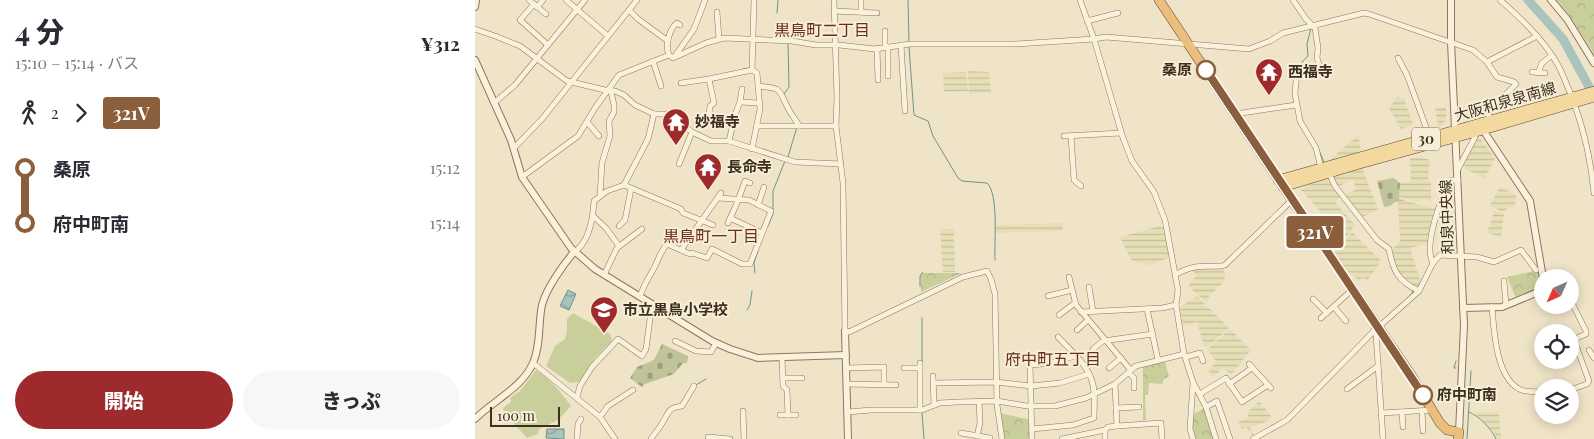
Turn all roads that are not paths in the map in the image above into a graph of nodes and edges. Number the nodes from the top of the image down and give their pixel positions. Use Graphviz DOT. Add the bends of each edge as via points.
graph roads {
  1 [pos="476,0"];
  2 [pos="543,0"];
  3 [pos="566,0"];
  4 [pos="585,0"];
  5 [pos="637,0"];
  6 [pos="705,0"];
  7 [pos="754,0"];
  8 [pos="834,0"];
  9 [pos="861,0"];
  10 [pos="1080,0"];
  11 [pos="1159,0"];
  12 [pos="1293,0"];
  13 [pos="1451,0"];
  14 [pos="1500,0"];
  15 [pos="1551,0"];
  16 [pos="533,4"];
  17 [pos="475,6"];
  18 [pos="577,9"];
  19 [pos="629,10"];
  20 [pos="834,11"];
  21 [pos="717,12"];
  22 [pos="861,12"];
  23 [pos="877,13"];
  24 [pos="546,14"];
  25 [pos="1118,14"];
  26 [pos="1087,21"];
  27 [pos="681,25"];
  28 [pos="1312,26"];
  29 [pos="475,30"];
  30 [pos="885,31"];
  31 [pos="608,36"];
  32 [pos="1537,36"];
  33 [pos="719,39"];
  34 [pos="752,40"];
  35 [pos="1094,40"];
  36 [pos="668,42"];
  37 [pos="1451,42"];
  38 [pos="835,44"];
  39 [pos="1189,44"];
  40 [pos="548,45"];
  41 [pos="901,45"];
  42 [pos="886,47"];
  43 [pos="877,48"];
  44 [pos="671,56"];
  45 [pos="1551,56"];
  46 [pos="537,58"];
  47 [pos="1398,58"];
  48 [pos="475,60"];
  49 [pos="653,62"];
  50 [pos="1487,62"];
  51 [pos="1594,62"];
  52 [pos="752,70"];
  53 [pos="1532,72"];
  54 [pos="886,73"];
  55 [pos="1538,73"];
  56 [pos="1545,73"];
  57 [pos="709,79"];
  58 [pos="877,80"];
  59 [pos="571,83"];
  60 [pos="681,83"];
  61 [pos="661,86"];
  62 [pos="758,86"];
  63 [pos="741,89"];
  64 [pos="609,90"];
  65 [pos="1594,91"];
  66 [pos="1594,97"];
  67 [pos="1574,100"];
  68 [pos="740,102"];
  69 [pos="495,103"];
  70 [pos="759,103"];
  71 [pos="1296,105"];
  72 [pos="903,108"];
  73 [pos="654,114"];
  74 [pos="709,114"];
  75 [pos="1235,114"];
  76 [pos="1488,121"];
  77 [pos="587,122"];
  78 [pos="757,126"];
  79 [pos="799,126"];
  80 [pos="836,126"];
  81 [pos="1483,130"];
  82 [pos="598,132"];
  83 [pos="691,132"];
  84 [pos="1121,133"];
  85 [pos="1456,134"];
  86 [pos="1064,136"];
  87 [pos="1071,136"];
  88 [pos="1475,137"];
  89 [pos="1430,138"];
  90 [pos="729,141"];
  91 [pos="514,148"];
  92 [pos="752,149"];
  93 [pos="679,164"];
  94 [pos="841,164"];
  95 [pos="1321,168"];
  96 [pos="1457,171"];
  97 [pos="1329,173"];
  98 [pos="522,177"];
  99 [pos="1457,180"];
  100 [pos="750,183"];
  101 [pos="1281,183"];
  102 [pos="624,185"];
  103 [pos="1081,186"];
  104 [pos="631,189"];
  105 [pos="764,191"];
  106 [pos="1594,193"];
  107 [pos="600,196"];
  108 [pos="738,199"];
  109 [pos="1292,200"];
  110 [pos="758,205"];
  111 [pos="593,216"];
  112 [pos="701,220"];
  113 [pos="713,225"];
  114 [pos="619,226"];
  115 [pos="642,229"];
  116 [pos="762,233"];
  117 [pos="619,246"];
  118 [pos="681,250"];
  119 [pos="574,252"];
  120 [pos="1461,255"];
  121 [pos="1433,263"];
  122 [pos="1535,269"];
  123 [pos="1541,269"];
  124 [pos="1176,274"];
  125 [pos="604,275"];
  126 [pos="1069,277"];
  127 [pos="1504,281"];
  128 [pos="1089,287"];
  129 [pos="1353,289"];
  130 [pos="1071,290"];
  131 [pos="1419,291"];
  132 [pos="1534,294"];
  133 [pos="1047,296"];
  134 [pos="640,297"];
  135 [pos="1313,300"];
  136 [pos="1075,303"];
  137 [pos="652,304"];
  138 [pos="1176,305"];
  139 [pos="1506,305"];
  140 [pos="1334,307"];
  141 [pos="1492,307"];
  142 [pos="1147,308"];
  143 [pos="1463,308"];
  144 [pos="1093,311"];
  145 [pos="1081,312"];
  146 [pos="1327,313"];
  147 [pos="1578,314"];
  148 [pos="1059,315"];
  149 [pos="1321,318"];
  150 [pos="1088,320"];
  151 [pos="1346,321"];
  152 [pos="1376,328"];
  153 [pos="1077,330"];
  154 [pos="845,331"];
  155 [pos="1153,334"];
  156 [pos="1058,337"];
  157 [pos="1106,340"];
  158 [pos="716,343"];
  159 [pos="677,344"];
  160 [pos="1093,349"];
  161 [pos="846,355"];
  162 [pos="1075,356"];
  163 [pos="1185,356"];
  164 [pos="782,358"];
  165 [pos="1121,358"];
  166 [pos="1158,360"];
  167 [pos="1203,360"];
  168 [pos="533,363"];
  169 [pos="907,366"];
  170 [pos="1378,366"];
  171 [pos="847,368"];
  172 [pos="1109,368"];
  173 [pos="1130,371"];
  174 [pos="1089,374"];
  175 [pos="933,376"];
  176 [pos="783,378"];
  177 [pos="802,378"];
  178 [pos="996,382"];
  179 [pos="1193,382"];
  180 [pos="847,384"];
  181 [pos="884,384"];
  182 [pos="896,384"];
  183 [pos="934,384"];
  184 [pos="1115,384"];
  185 [pos="1229,384"];
  186 [pos="694,386"];
  187 [pos="1031,386"];
  188 [pos="1579,387"];
  189 [pos="1134,388"];
  190 [pos="1347,389"];
  191 [pos="633,390"];
  192 [pos="1534,392"];
  193 [pos="1200,394"];
  194 [pos="1095,395"];
  195 [pos="577,397"];
  196 [pos="615,401"];
  197 [pos="979,401"];
  198 [pos="997,401"];
  199 [pos="934,405"];
  200 [pos="619,406"];
  201 [pos="1032,406"];
  202 [pos="1139,407"];
  203 [pos="1206,407"];
  204 [pos="1116,408"];
  205 [pos="920,410"];
  206 [pos="1433,410"];
  207 [pos="1422,411"];
  208 [pos="847,412"];
  209 [pos="1381,412"];
  210 [pos="1402,412"];
  211 [pos="741,414"];
  212 [pos="780,415"];
  213 [pos="788,415"];
  214 [pos="796,415"];
  215 [pos="600,417"];
  216 [pos="475,419"];
  217 [pos="581,419"];
  218 [pos="1117,426"];
  219 [pos="1403,428"];
  220 [pos="1032,429"];
  221 [pos="1105,430"];
  222 [pos="1423,431"];
  223 [pos="964,432"];
  224 [pos="977,436"];
  225 [pos="1459,436"];
  226 [pos="708,437"];
  227 [pos="718,438"];
  228 [pos="991,438"];
  229 [pos="577,439"];
  230 [pos="615,439"];
  231 [pos="651,439"];
  232 [pos="730,439"];
  233 [pos="744,439"];
  234 [pos="848,439"];
  235 [pos="1002,439"];
  236 [pos="1032,439"];
  237 [pos="1062,439"];
  238 [pos="1105,439"];
  239 [pos="1162,439"];
  240 [pos="1193,439"];
  241 [pos="1216,439"];
  242 [pos="1230,439"];
  243 [pos="1253,439"];
  244 [pos="1383,439"];
  1 -- 17 [label="street"];
  2 -- 16 [label="street"];
  3 -- 18 [label="street"];
  4 -- 18 [label="street"];
  5 -- 19 [label="street"];
  6 -- 44 [label="street" via="694,29"];
  7 -- 34 [label="street"];
  8 -- 20 [label="street"];
  9 -- 22 [label="street"];
  10 -- 26 [label="street"];
  11 -- 39 [label="highway"];
  12 -- 28 [label="street"];
  13 -- 37 [label="street, 和泉中央線"];
  14 -- 32 [label="street"];
  15 -- 51 [label="street"];
  16 -- 24 [label="street"];
  16 -- 40 [label="street" via="520,20"];
  18 -- 31 [label="street"];
  18 -- 40 [label="street"];
  19 -- 31 [label="street"];
  19 -- 36 [label="street"];
  20 -- 22 [label="street"];
  20 -- 38 [label="street"];
  21 -- 33 [label="street"];
  22 -- 23 [label="street"];
  25 -- 26 [label="street"];
  26 -- 35 [label="street"];
  27 -- 36 [label="street" via="674,25"];
  28 -- 37 [label="street" via="1369,14"];
  28 -- 39 [label="street" via="1283,33 1249,49"];
  28 -- 71 [label="street" via="1315,28 1320,68 1299,75 1295,81"];
  29 -- 46 [label="street" via="520,46"];
  30 -- 42 [label="street"];
  31 -- 59 [label="street"];
  32 -- 45 [label="street"];
  32 -- 50 [label="street"];
  33 -- 34 [label="street" via="729,42"];
  33 -- 44 [label="street"];
  34 -- 38 [label="street"];
  34 -- 52 [label="street"];
  35 -- 39 [label="street" via="1106,37"];
  35 -- 41 [label="street"];
  35 -- 84 [label="street"];
  36 -- 44 [label="street"];
  37 -- 50 [label="street" via="1473,50"];
  37 -- 85 [label="street, 和泉中央線"];
  38 -- 43 [label="street"];
  38 -- 80 [label="street"];
  39 -- 75 [label="highway"];
  40 -- 46 [label="street"];
  41 -- 42 [label="street"];
  41 -- 72 [label="street"];
  42 -- 43 [label="street"];
  42 -- 54 [label="street"];
  43 -- 58 [label="street"];
  44 -- 49 [label="street"];
  45 -- 55 [label="street" via="1542,62"];
  45 -- 67 [label="street"];
  46 -- 59 [label="street"];
  46 -- 69 [label="street"];
  47 -- 89 [label="street"];
  48 -- 69 [label="street"];
  49 -- 61 [label="street"];
  49 -- 64 [label="street" via="619,75"];
  50 -- 76 [label="street" via="1497,77 1516,84 1489,111"];
  52 -- 57 [label="street"];
  52 -- 62 [label="street" via="757,73"];
  53 -- 55 [label="street"];
  55 -- 56 [label="street"];
  57 -- 60 [label="street"];
  57 -- 74 [label="street" via="713,103"];
  59 -- 64 [label="street"];
  59 -- 91 [label="street"];
  62 -- 70 [label="street"];
  62 -- 79 [label="street" via="780,90"];
  63 -- 68 [label="street"];
  64 -- 73 [label="street" via="624,95 635,105"];
  64 -- 77 [label="street"];
  64 -- 107 [label="street" via="614,112 609,121 610,136 602,163"];
  65 -- 67 [label="main road, 大阪和泉泉南線 / 30"];
  66 -- 67 [label="main road, 大阪和泉泉南線 / 30"];
  67 -- 76 [label="main road, 大阪和泉泉南線 / 30"];
  67 -- 81 [label="main road, 大阪和泉泉南線 / 30"];
  67 -- 106 [label="street" via="1585,132"];
  68 -- 70 [label="street"];
  68 -- 90 [label="street"];
  69 -- 91 [label="street"];
  70 -- 78 [label="street"];
  71 -- 75 [label="street"];
  71 -- 95 [label="street" via="1300,121 1316,148"];
  73 -- 83 [label="street" via="669,114"];
  73 -- 102 [label="street" via="648,138"];
  75 -- 101 [label="highway"];
  76 -- 85 [label="main road, 大阪和泉泉南線 / 30"];
  77 -- 82 [label="street"];
  77 -- 98 [label="street" via="578,136"];
  78 -- 79 [label="street"];
  78 -- 92 [label="street"];
  79 -- 80 [label="street"];
  80 -- 94 [label="street"];
  81 -- 85 [label="main road, 大阪和泉泉南線 / 30"];
  81 -- 123 [label="street" via="1530,201"];
  83 -- 90 [label="street" via="711,141"];
  83 -- 93 [label="street"];
  84 -- 87 [label="street"];
  84 -- 124 [label="street" via="1132,161 1154,192 1163,213"];
  85 -- 89 [label="main road, 大阪和泉泉南線 / 30"];
  85 -- 96 [label="street, 和泉中央線"];
  85 -- 97 [label="main road, 大阪和泉泉南線 / 30"];
  86 -- 87 [label="street"];
  87 -- 103 [label="street" via="1074,180"];
  88 -- 96 [label="street"];
  89 -- 95 [label="main road, 大阪和泉泉南線 / 30"];
  90 -- 92 [label="street"];
  91 -- 98 [label="street"];
  92 -- 94 [label="street" via="795,162"];
  94 -- 154 [label="street"];
  95 -- 101 [label="main road, 大阪和泉泉南線 / 30"];
  96 -- 99 [label="street, 和泉中央線"];
  97 -- 101 [label="main road, 大阪和泉泉南線 / 30"];
  97 -- 131 [label="street" via="1335,186 1372,234 1389,249 1395,273"];
  98 -- 119 [label="street"];
  99 -- 120 [label="street, 和泉中央線"];
  99 -- 121 [label="street" via="1451,180 1440,200 1431,243"];
  100 -- 108 [label="street" via="745,181"];
  101 -- 109 [label="highway"];
  102 -- 104 [label="street"];
  102 -- 107 [label="street"];
  104 -- 112 [label="street"];
  104 -- 114 [label="street" via="625,220"];
  105 -- 110 [label="street"];
  107 -- 111 [label="street" via="594,201"];
  108 -- 110 [label="street"];
  108 -- 112 [label="street" via="720,195"];
  108 -- 116 [label="street" via="729,220"];
  109 -- 124 [label="street" via="1225,265 1189,267"];
  109 -- 129 [label="highway"];
  110 -- 116 [label="street" via="771,211"];
  111 -- 117 [label="street" via="607,228"];
  111 -- 119 [label="street" via="590,230"];
  112 -- 113 [label="street"];
  112 -- 118 [label="street"];
  115 -- 117 [label="street"];
  116 -- 118 [label="street" via="750,264 742,264 712,249 707,258"];
  117 -- 125 [label="street"];
  118 -- 134 [label="street" via="667,244"];
  119 -- 125 [label="street"];
  119 -- 168 [label="street" via="545,298"];
  120 -- 121 [label="street" via="1440,255"];
  120 -- 122 [label="street" via="1494,262 1521,250"];
  120 -- 143 [label="street, 和泉中央線"];
  121 -- 131 [label="street"];
  124 -- 138 [label="street"];
  125 -- 134 [label="street"];
  126 -- 130 [label="street"];
  127 -- 139 [label="street"];
  128 -- 144 [label="street"];
  129 -- 140 [label="street"];
  129 -- 152 [label="highway"];
  130 -- 133 [label="street"];
  130 -- 136 [label="street"];
  131 -- 152 [label="street"];
  132 -- 139 [label="street"];
  134 -- 137 [label="street"];
  135 -- 146 [label="street"];
  136 -- 145 [label="street"];
  136 -- 148 [label="street"];
  137 -- 158 [label="street"];
  137 -- 195 [label="street" via="646,349 642,356 618,339 592,367"];
  138 -- 142 [label="street"];
  138 -- 163 [label="street"];
  139 -- 141 [label="street"];
  140 -- 146 [label="street"];
  140 -- 151 [label="street"];
  141 -- 143 [label="street"];
  141 -- 192 [label="street" via="1499,361 1508,378 1522,391"];
  142 -- 144 [label="street"];
  142 -- 155 [label="street"];
  143 -- 225 [label="street, 和泉中央線"];
  144 -- 145 [label="street"];
  145 -- 150 [label="street"];
  146 -- 149 [label="street"];
  147 -- 188 [label="street" via="1586,334 1577,338 1575,343 1589,381"];
  150 -- 153 [label="street"];
  150 -- 157 [label="street"];
  152 -- 170 [label="street"];
  152 -- 206 [label="highway"];
  152 -- 243 [label="street" via="1287,420"];
  154 -- 161 [label="street"];
  154 -- 178 [label="street" via="849,332 963,277 987,272 995,294"];
  155 -- 157 [label="street"];
  155 -- 166 [label="street"];
  156 -- 162 [label="street"];
  157 -- 160 [label="street"];
  157 -- 165 [label="street"];
  158 -- 159 [label="street" via="711,352"];
  158 -- 164 [label="street" via="758,358"];
  161 -- 164 [label="street"];
  161 -- 171 [label="street"];
  162 -- 174 [label="street"];
  162 -- 187 [label="street" via="1030,365"];
  163 -- 166 [label="street"];
  163 -- 167 [label="street" via="1200,353"];
  163 -- 179 [label="street"];
  164 -- 176 [label="street"];
  165 -- 172 [label="street"];
  165 -- 173 [label="street"];
  166 -- 173 [label="street"];
  168 -- 195 [label="street"];
  168 -- 216 [label="street" via="519,383"];
  169 -- 205 [label="street" via="920,365 917,392"];
  170 -- 190 [label="street"];
  170 -- 209 [label="street"];
  171 -- 180 [label="street"];
  171 -- 181 [label="street" via="884,367"];
  173 -- 184 [label="street"];
  173 -- 189 [label="street"];
  174 -- 187 [label="street" via="1060,383"];
  174 -- 194 [label="street"];
  175 -- 183 [label="street"];
  176 -- 177 [label="street"];
  176 -- 213 [label="street"];
  178 -- 183 [label="street"];
  178 -- 187 [label="street"];
  178 -- 198 [label="street"];
  179 -- 193 [label="street"];
  179 -- 240 [label="street" via="1190,430"];
  180 -- 181 [label="street"];
  180 -- 208 [label="street"];
  181 -- 182 [label="street"];
  183 -- 199 [label="street"];
  184 -- 194 [label="street"];
  184 -- 204 [label="street"];
  185 -- 185 [label="street" via="1251,366 1270,386 1242,402"];
  185 -- 193 [label="street" via="1226,378"];
  186 -- 231 [label="street" via="681,406 670,409"];
  187 -- 201 [label="street"];
  191 -- 196 [label="street"];
  193 -- 203 [label="street"];
  194 -- 201 [label="street" via="1055,406"];
  194 -- 220 [label="street" via="1094,418 1073,425"];
  195 -- 215 [label="street"];
  196 -- 200 [label="street"];
  196 -- 215 [label="street"];
  197 -- 198 [label="street"];
  197 -- 199 [label="street"];
  197 -- 224 [label="street" via="982,428"];
  198 -- 201 [label="street"];
  198 -- 235 [label="street"];
  199 -- 205 [label="street"];
  201 -- 220 [label="street"];
  202 -- 204 [label="street"];
  203 -- 241 [label="street"];
  203 -- 242 [label="street" via="1217,401"];
  204 -- 218 [label="street"];
  205 -- 208 [label="street"];
  206 -- 207 [label="street"];
  206 -- 225 [label="highway" via="1443,427"];
  207 -- 210 [label="street"];
  207 -- 222 [label="street"];
  208 -- 234 [label="street"];
  209 -- 210 [label="street"];
  209 -- 244 [label="street"];
  210 -- 219 [label="street"];
  211 -- 233 [label="street"];
  212 -- 213 [label="street"];
  213 -- 214 [label="street"];
  215 -- 230 [label="street"];
  217 -- 229 [label="street"];
  218 -- 221 [label="street"];
  218 -- 239 [label="street" via="1161,423"];
  220 -- 236 [label="street"];
  221 -- 237 [label="street"];
  221 -- 238 [label="street"];
  223 -- 224 [label="street"];
  224 -- 228 [label="street"];
  226 -- 227 [label="street"];
  227 -- 232 [label="street"];
}
